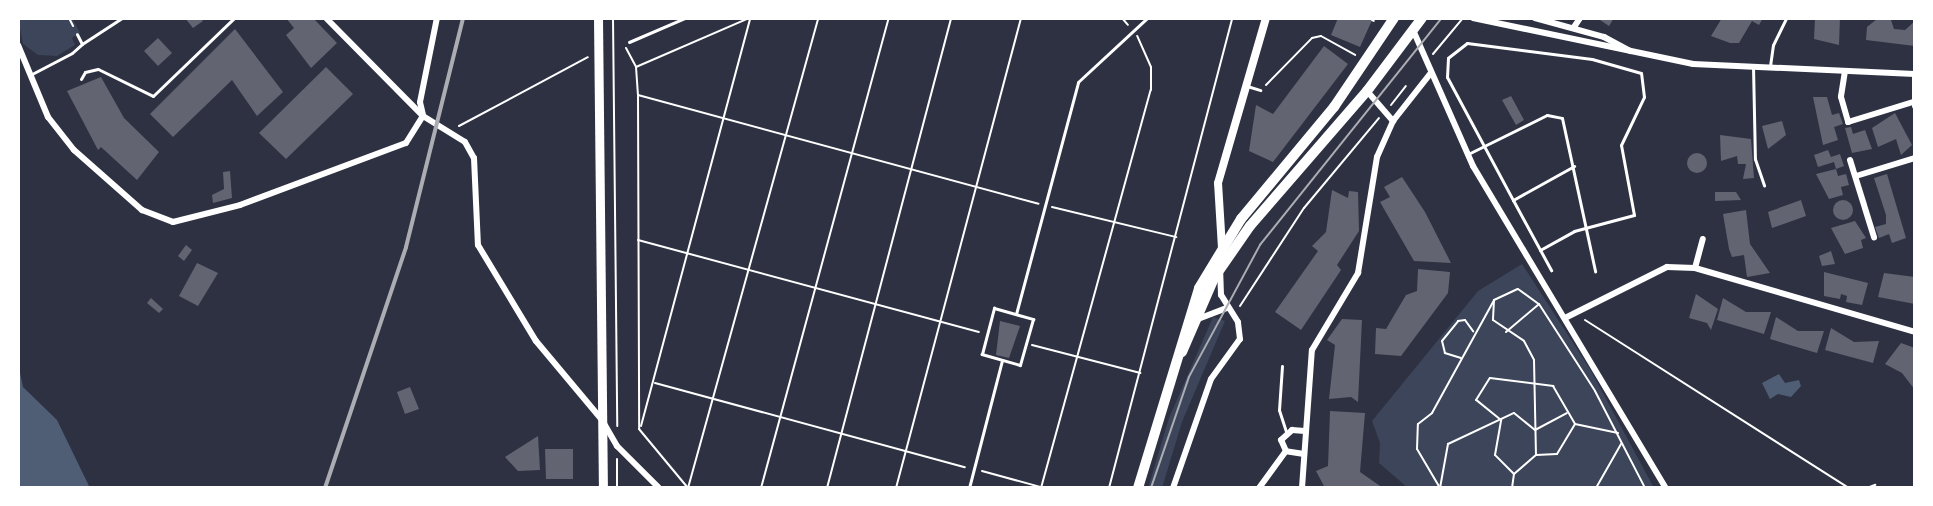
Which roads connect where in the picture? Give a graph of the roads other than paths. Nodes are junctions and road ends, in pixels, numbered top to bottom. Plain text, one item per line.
1 (122, 18) edge
2 (234, 18) edge
3 (326, 18) edge
4 (437, 18) edge
5 (598, 18) edge
6 (685, 18) edge
7 (1147, 18) edge
8 (1266, 18) edge
9 (1394, 18) edge
10 (1411, 18) edge
11 (1422, 18) edge
12 (1473, 18) edge
13 (1535, 18) edge
14 (1580, 18) edge
15 (1786, 18) edge
16 (1574, 27) junction
17 (1413, 30) junction
18 (77, 34) dead end
19 (629, 42) road end
20 (82, 44) junction
21 (18, 45) edge
22 (1630, 51) junction
23 (1753, 65) junction
24 (1770, 66) junction
25 (1845, 71) junction
26 (1430, 74) junction
27 (1915, 74) edge
28 (30, 75) junction
29 (81, 79) dead end
30 (1246, 86) junction
31 (1260, 90) road end
32 (1367, 91) junction
33 (1914, 104) edge
34 (423, 116) junction
35 (1394, 121) junction
36 (1485, 148) junction
37 (1468, 154) junction
38 (1915, 158) edge
39 (1850, 160) dead end
40 (1574, 166) junction
41 (1856, 176) junction
42 (1764, 185) dead end
43 (1513, 200) junction
44 (1586, 228) junction
45 (1874, 237) dead end
46 (1703, 239) dead end
47 (1222, 248) junction
48 (1540, 250) junction
49 (1695, 268) junction
50 (1551, 270) dead end
51 (1221, 271) junction
52 (1595, 271) dead end
53 (1227, 308) junction
54 (1016, 314) junction
55 (1565, 318) junction
56 (1196, 320) junction
57 (1915, 332) edge
58 (1179, 354) junction
59 (1002, 360) junction
60 (1282, 366) dead end
61 (602, 420) junction
62 (1305, 431) junction
63 (1286, 432) junction
64 (1286, 452) junction
65 (1304, 454) junction
66 (603, 488) edge
67 (659, 488) edge
68 (969, 488) edge
69 (1138, 488) edge
70 (1173, 488) edge
71 (1259, 488) edge
72 (1302, 488) edge
73 (1666, 488) edge

1 - 20 lane
2 - 29 lane
3 - 34 street
4 - 34 street
5 - 61 main road
6 - 19 lane
7 - 54 lane
8 - 30 street
9 - 47 main road
10 - 17 main road
11 - 17 main road
12 - 22 street
13 - 16 street
14 - 16 street
15 - 24 lane
16 - 22 street
17 - 26 street
17 - 32 main road
18 - 20 lane
20 - 28 lane
21 - 28 street
22 - 23 street
23 - 24 street
23 - 42 lane
24 - 25 street
25 - 27 street
25 - 33 street
26 - 35 street
26 - 37 street
27 - 33 street
28 - 34 street
30 - 31 lane
30 - 47 street
32 - 35 street
32 - 51 main road
34 - 61 street
35 - 62 street
36 - 37 lane
36 - 40 lane
36 - 43 lane
36 - 44 lane
37 - 55 street
38 - 41 street
39 - 41 street
40 - 43 lane
40 - 44 lane
41 - 45 street
43 - 48 lane
44 - 48 lane
44 - 52 lane
46 - 49 street
47 - 58 main road
48 - 50 lane
49 - 55 street
49 - 57 street
51 - 53 street
51 - 56 main road
53 - 56 street
53 - 70 street
54 - 59 lane
54 - 59 lane
55 - 73 street
56 - 58 main road
58 - 69 main road
59 - 68 lane
60 - 63 lane
61 - 66 main road
61 - 67 street
62 - 63 street
62 - 65 street
63 - 64 street
64 - 65 street
64 - 71 street
65 - 72 street

